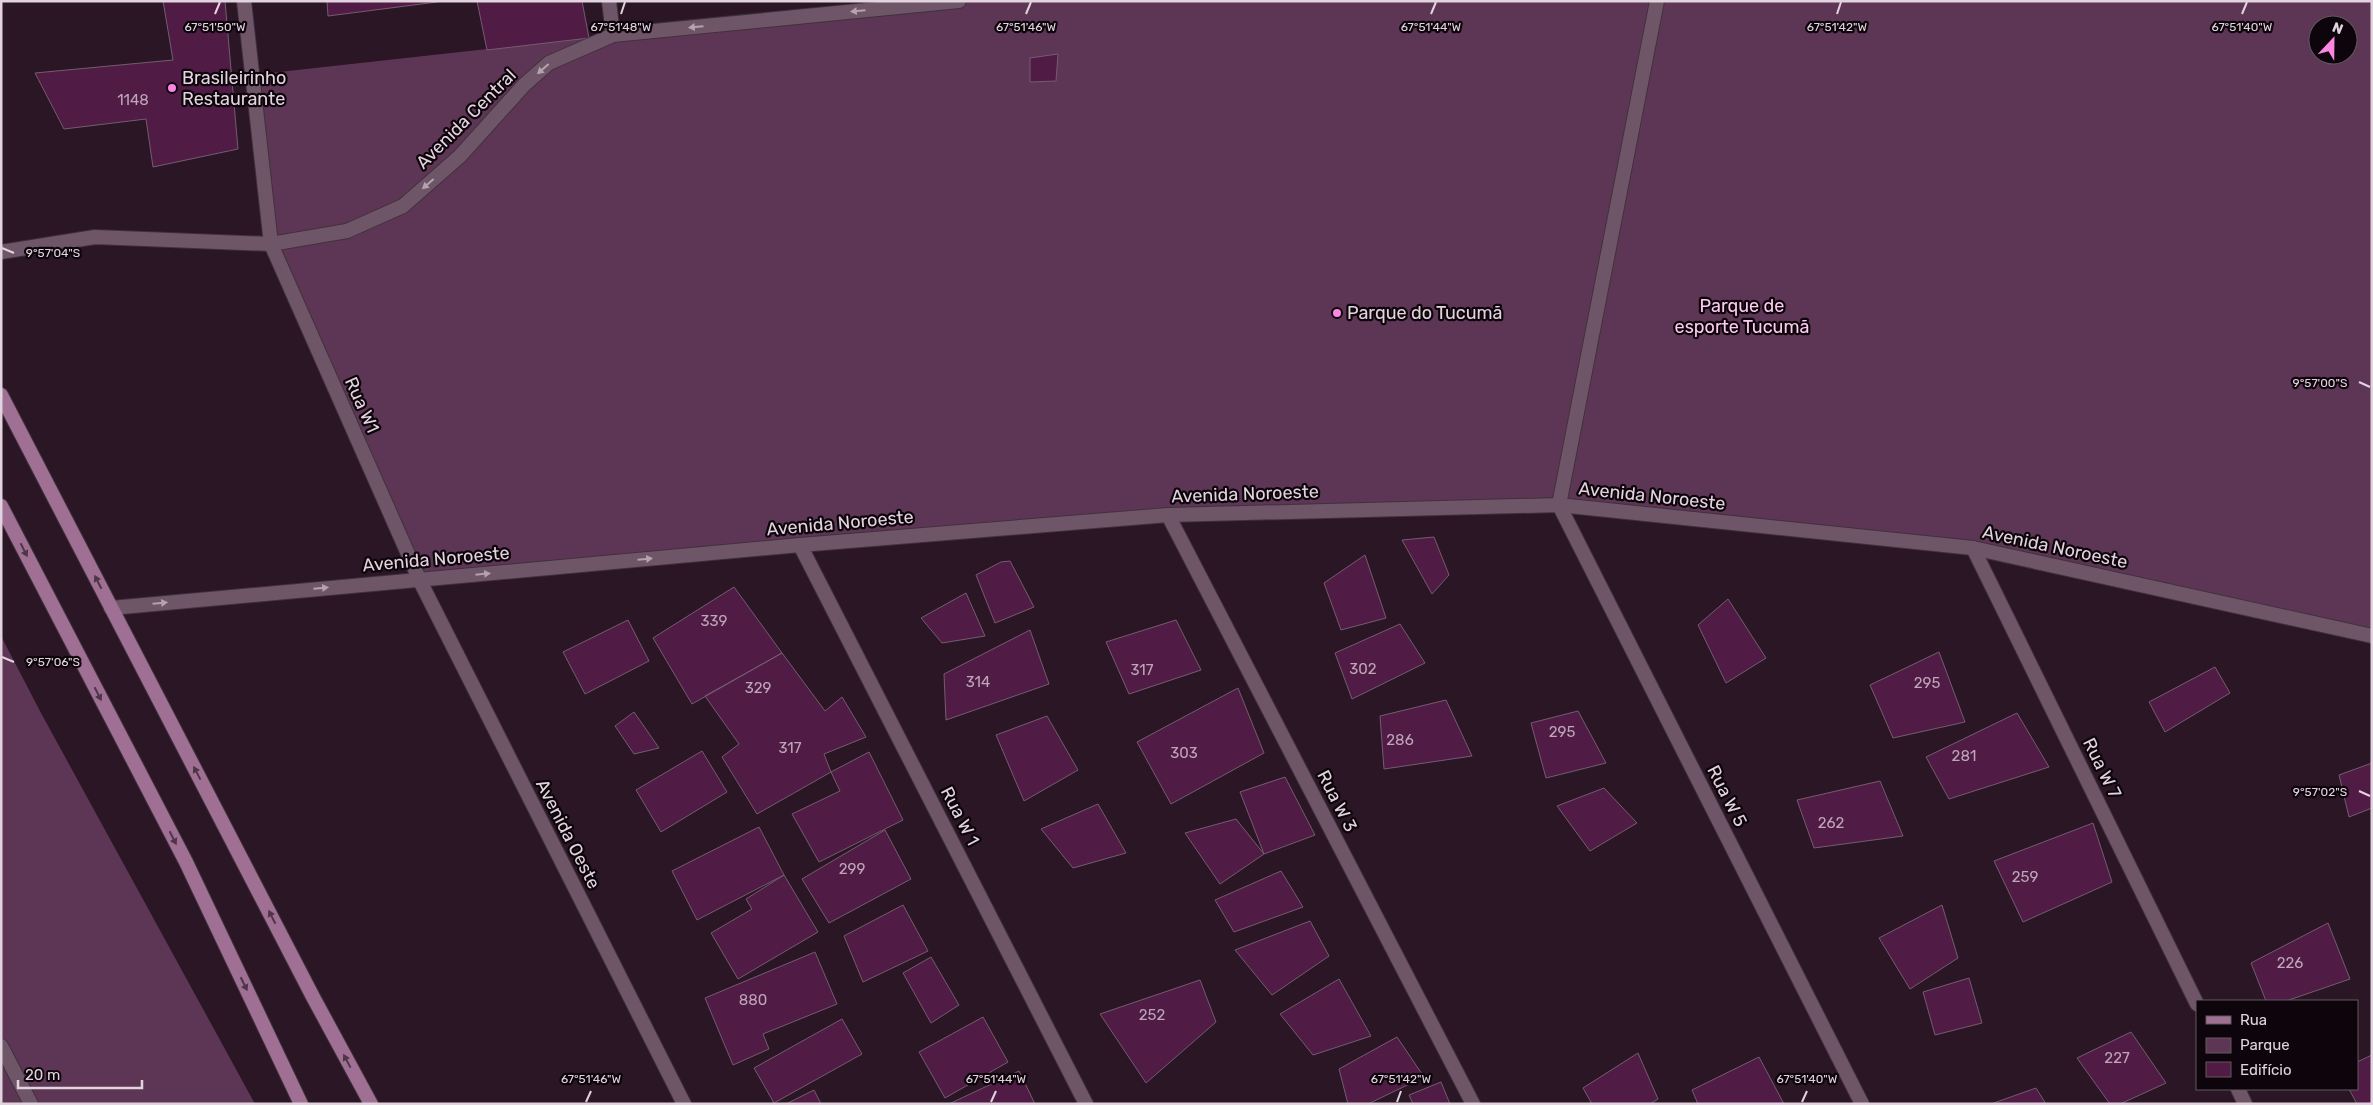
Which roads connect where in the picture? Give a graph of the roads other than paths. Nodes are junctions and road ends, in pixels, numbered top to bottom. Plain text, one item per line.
1 (244, 1) edge
2 (609, 1) edge
3 (1657, 1) edge
4 (954, 2) edge
5 (613, 34) junction
6 (271, 244) junction
7 (1, 252) edge
8 (1, 395) edge
9 (1559, 505) junction
10 (1, 506) edge
11 (1168, 515) junction
12 (800, 545) junction
13 (1973, 548) junction
14 (420, 581) junction
15 (111, 608) junction
16 (2372, 636) edge
17 (2196, 1002) edge
18 (1, 1046) edge
19 (2239, 1090) edge
20 (31, 1104) edge
21 (301, 1104) edge
22 (371, 1104) edge
23 (684, 1104) edge
24 (1086, 1104) edge
25 (1473, 1104) edge
26 (1862, 1104) edge
27 (2246, 1104) edge

1 - 6 street, Rua W1
2 - 5 street
3 - 9 street
4 -> 5 street, Avenida Central
5 -> 6 street, Avenida Central
6 - 7 street, Avenida Central
6 - 14 street, Rua W1
15 -> 8 main road
9 - 11 street, Avenida Noroeste
9 - 13 street, Avenida Noroeste
9 - 26 street, Rua W 5
10 -> 21 main road
11 - 12 street, Avenida Noroeste
11 - 25 street, Rua W 3
14 -> 12 street, Avenida Noroeste
12 - 24 street, Rua W 1
13 - 16 street, Avenida Noroeste
13 - 17 street, Rua W 7
15 -> 14 street, Avenida Noroeste
14 - 23 street, Avenida Oeste
22 -> 15 main road
18 - 20 street
19 - 27 street

